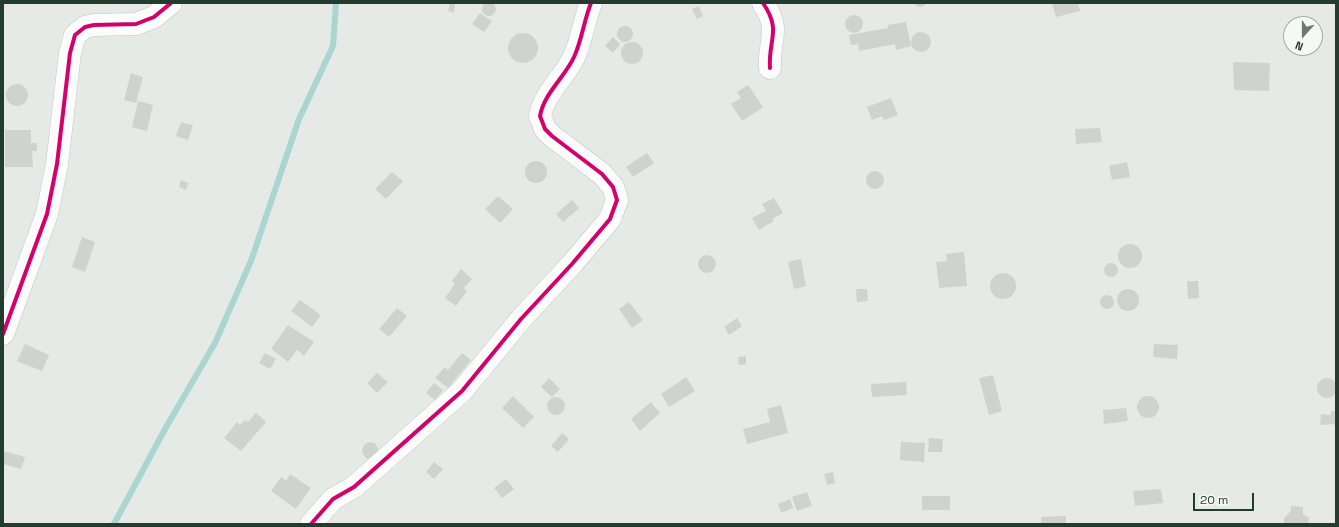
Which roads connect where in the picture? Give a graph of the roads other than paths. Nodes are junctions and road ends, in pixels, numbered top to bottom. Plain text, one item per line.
1 (171, 3) edge
2 (591, 3) edge
3 (763, 3) edge
4 (770, 68) dead end
5 (3, 334) edge
6 (311, 524) edge

1 - 5 street
2 - 6 street
3 - 4 street

